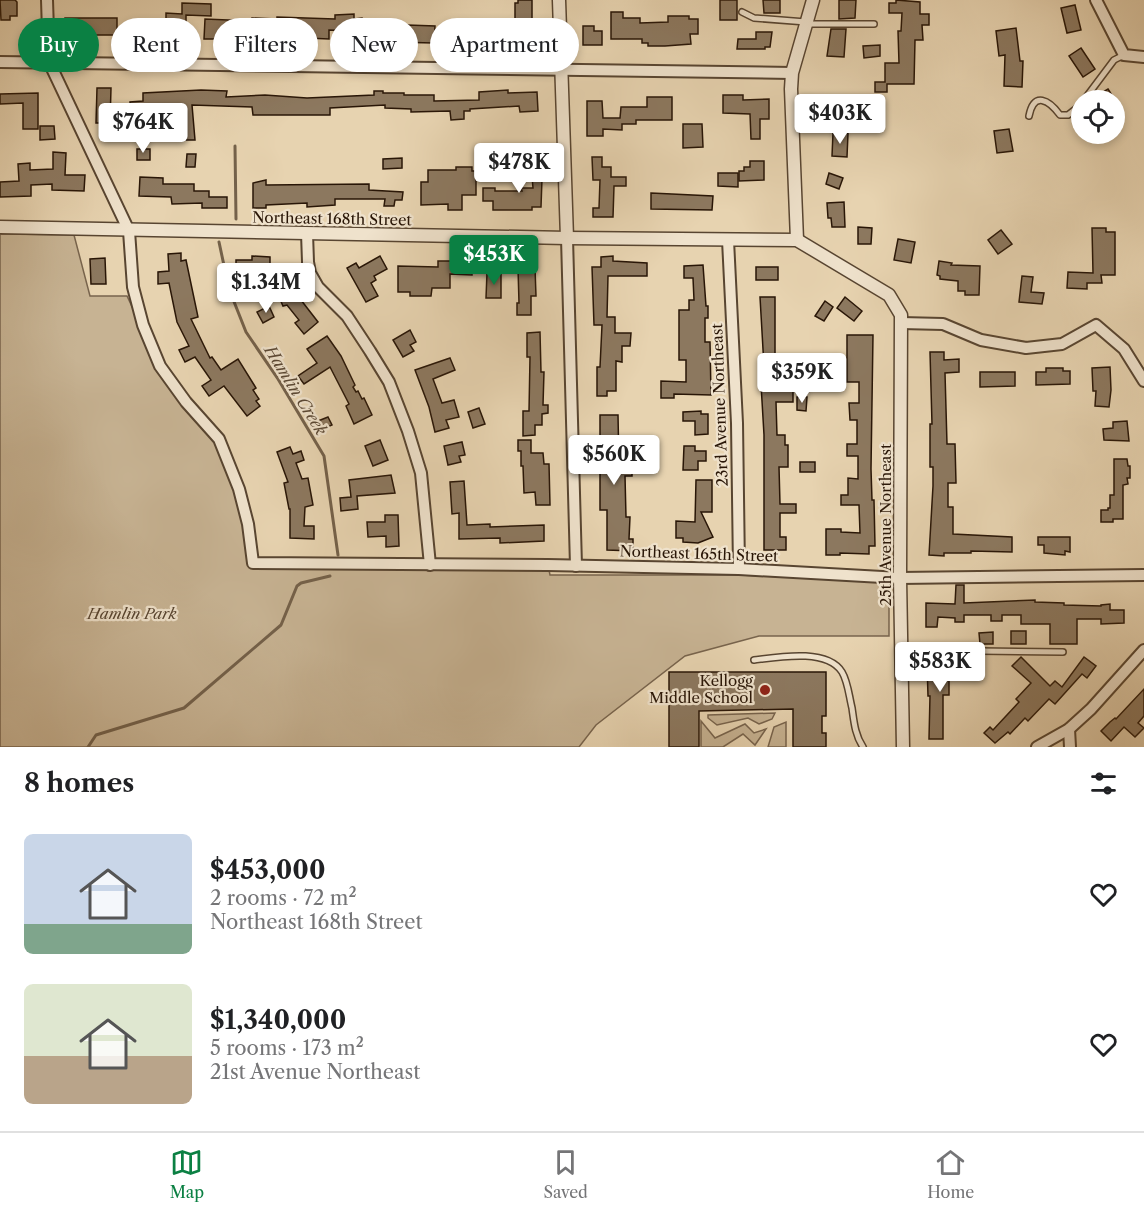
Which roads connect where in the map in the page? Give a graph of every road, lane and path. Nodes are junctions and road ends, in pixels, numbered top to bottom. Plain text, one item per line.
1 (47, 0) edge
2 (559, 0) edge
3 (813, 0) edge
4 (1096, 0) edge
5 (742, 12) dead end
6 (48, 18) edge
7 (560, 18) edge
8 (806, 23) junction
9 (874, 24) dead end
10 (1124, 55) junction
11 (1144, 57) edge
12 (0, 62) edge
13 (18, 62) edge
14 (99, 64) edge
15 (430, 67) edge
16 (579, 69) edge
17 (53, 72) edge
18 (561, 72) edge
19 (792, 73) junction
20 (1092, 90) edge
21 (1071, 113) edge
22 (1029, 116) dead end
23 (0, 227) edge
24 (129, 231) junction
25 (307, 233) junction
26 (567, 238) junction
27 (728, 240) junction
28 (796, 240) junction
29 (901, 323) junction
30 (1144, 381) edge
31 (430, 565) junction
32 (576, 566) junction
33 (739, 569) junction
34 (1144, 575) edge
35 (900, 578) junction
36 (902, 650) junction
37 (1144, 650) edge
38 (1063, 652) dead end
39 (754, 660) dead end
40 (1069, 729) junction
41 (863, 747) edge
42 (903, 747) edge
43 (1037, 747) edge
44 (1070, 747) edge

1 - 6 street
2 - 7 street
3 - 8 street
4 - 10 street
5 - 8 lane
8 - 9 lane
8 - 19 street
10 - 11 street
10 - 20 lane
12 - 13 street
14 - 15 street
16 - 19 street
17 - 24 street
18 - 26 street
19 - 28 street
21 - 22 lane
23 - 24 street, Northeast 168th Street
24 - 25 street, Northeast 168th Street
24 - 31 street, Northeast 165th Street
25 - 26 street, Northeast 168th Street
25 - 31 street
26 - 27 street, Northeast 168th Street
26 - 32 street
27 - 28 street, Northeast 168th Street
27 - 33 street, 23rd Avenue Northeast
28 - 29 street, 25th Avenue Northeast
29 - 30 street
29 - 35 street, 25th Avenue Northeast
31 - 32 street, Northeast 165th Street
32 - 33 street, Northeast 165th Street
33 - 35 street, Northeast 165th Street
34 - 35 street, Northeast 165th Street
35 - 36 street, 25th Avenue Northeast
36 - 38 lane
36 - 42 street, 25th Avenue Northeast
37 - 40 street
39 - 41 lane
40 - 43 street
40 - 44 street

